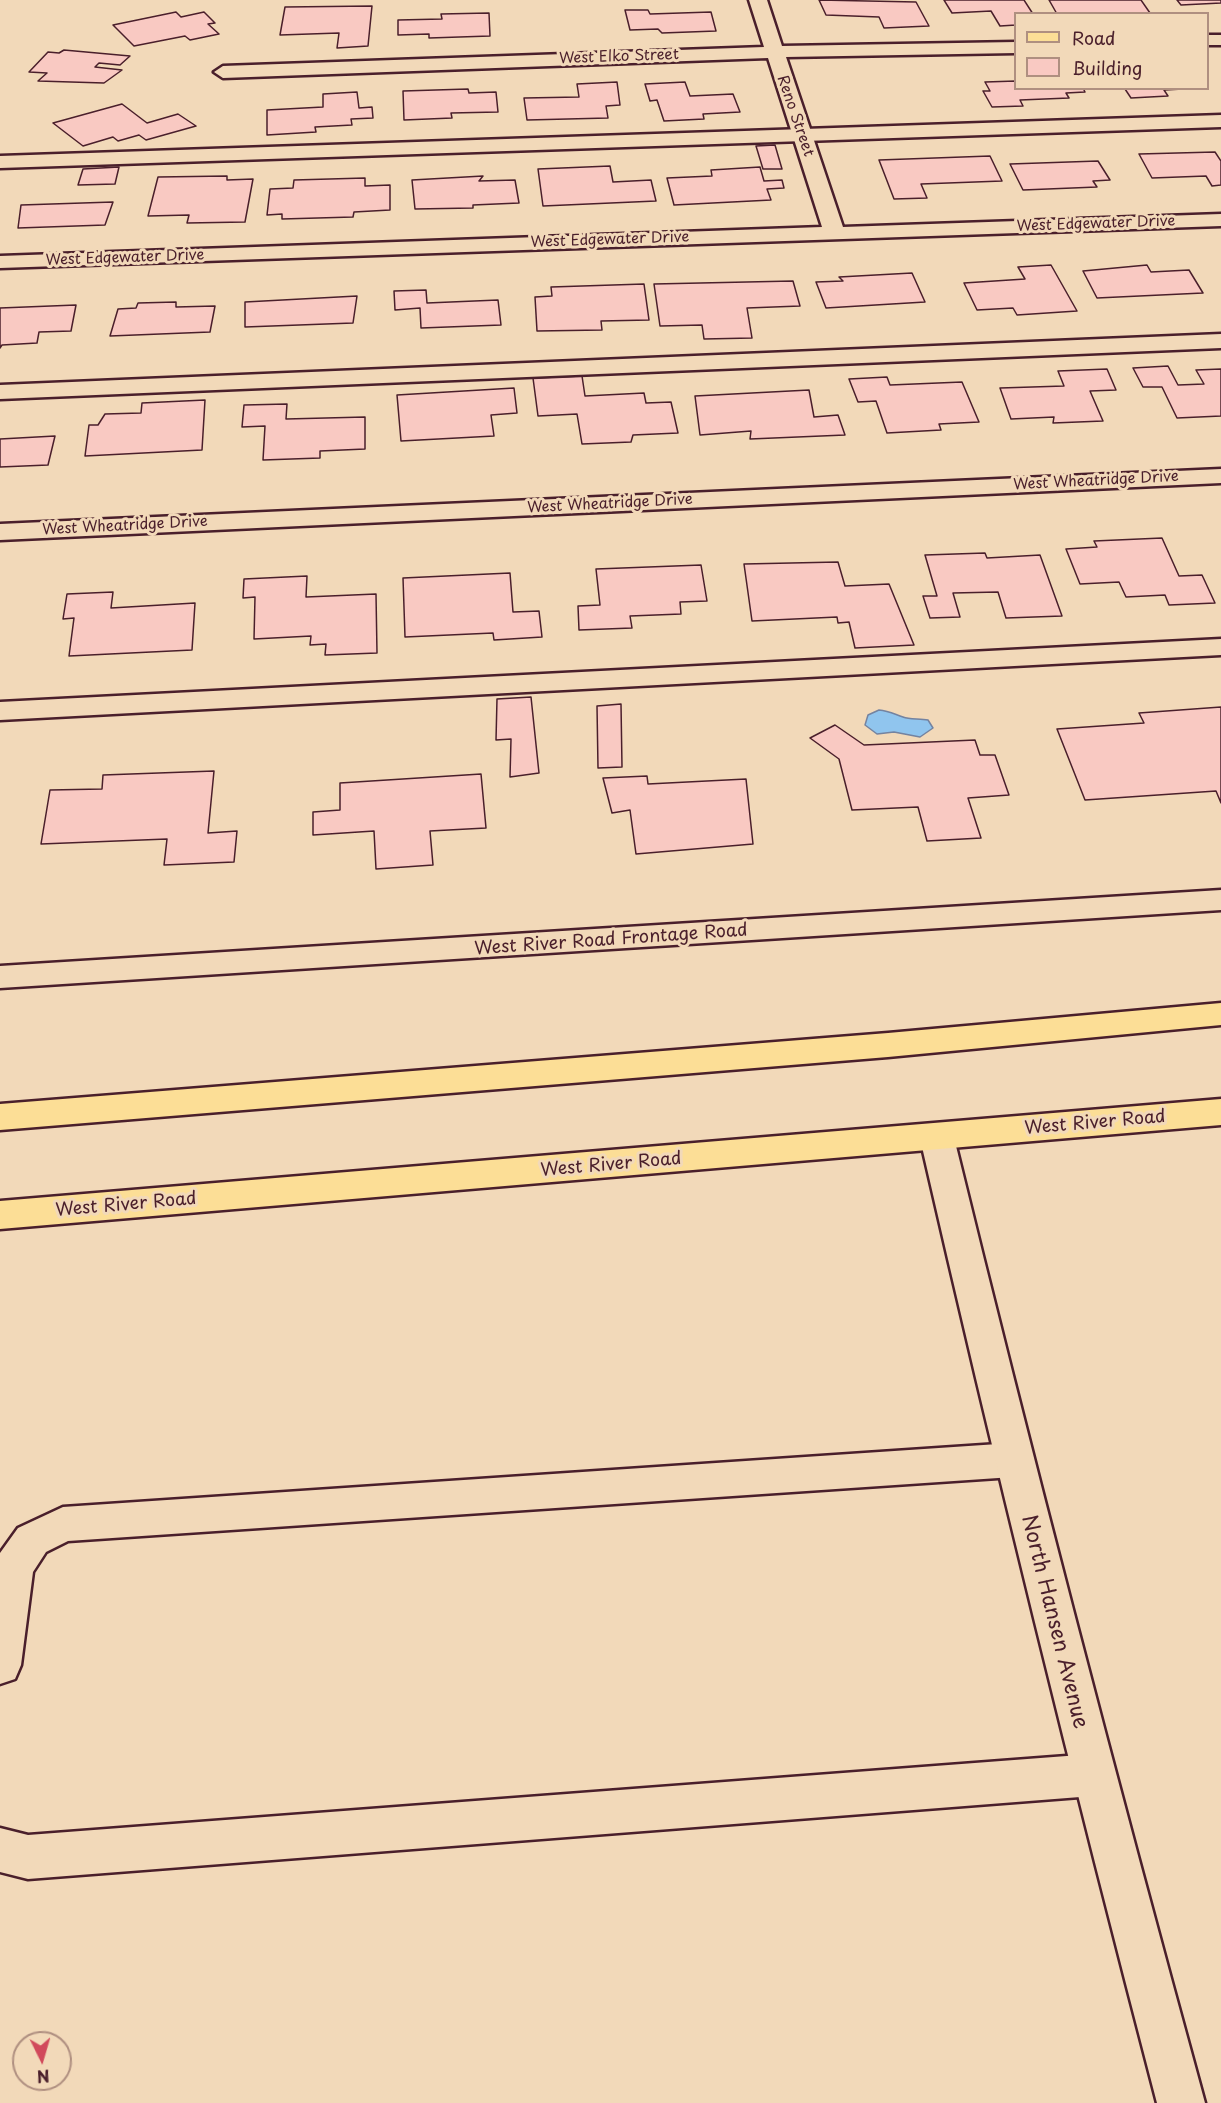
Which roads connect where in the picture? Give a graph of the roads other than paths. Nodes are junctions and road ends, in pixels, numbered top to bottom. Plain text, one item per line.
1 (758, 0) edge
2 (1014, 47) edge
3 (773, 52) junction
4 (223, 72) dead end
5 (1221, 121) edge
6 (801, 134) junction
7 (0, 162) edge
8 (1221, 220) edge
9 (834, 232) junction
10 (0, 262) edge
11 (1221, 341) edge
12 (0, 392) edge
13 (1221, 476) edge
14 (0, 532) edge
15 (1221, 647) edge
16 (0, 711) edge
17 (1221, 900) edge
18 (0, 977) edge
19 (1221, 1014) edge
20 (1221, 1112) edge
21 (0, 1117) edge
22 (937, 1138) junction
23 (0, 1215) edge
24 (1013, 1460) junction
25 (0, 1665) edge
26 (1093, 1775) junction
27 (0, 1850) edge
28 (1181, 2103) edge

1 - 3 street, Reno Street
2 - 3 street, West Elko Street
3 - 4 street, West Elko Street
3 - 6 street, Reno Street
5 - 6 street
6 - 7 street
6 - 9 street, Reno Street
8 - 9 street, West Edgewater Drive
9 - 10 street, West Edgewater Drive
11 - 12 street
13 - 14 street, West Wheatridge Drive
15 - 16 street
17 - 18 street, West River Road Frontage Road
19 - 21 main road
20 - 22 main road, West River Road
22 - 23 main road, West River Road
22 - 24 street, North Hansen Avenue
24 - 25 street
24 - 26 street, North Hansen Avenue
26 - 27 street
26 - 28 street, North Hansen Avenue

